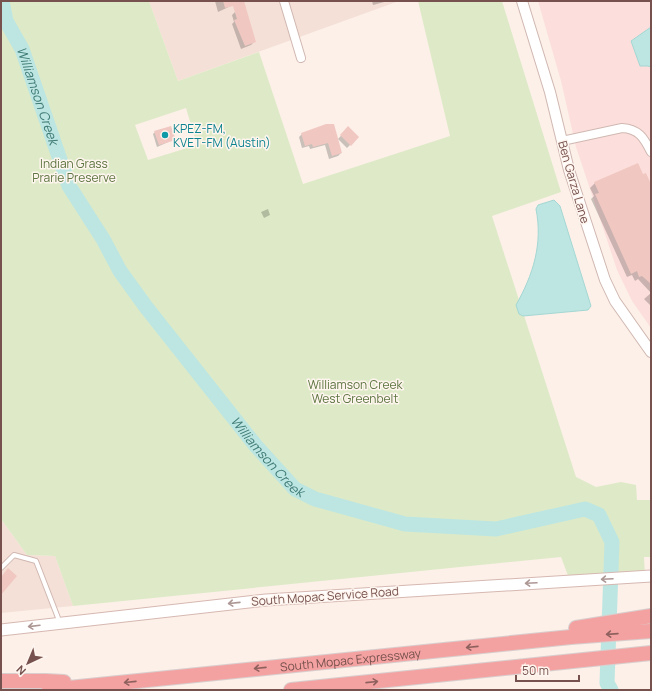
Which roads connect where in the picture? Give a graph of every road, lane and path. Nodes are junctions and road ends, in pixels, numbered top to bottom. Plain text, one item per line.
1 (284, 1) edge
2 (522, 1) edge
3 (301, 58) dead end
4 (562, 141) junction
5 (651, 152) edge
6 (651, 352) edge
7 (1, 568) edge
8 (648, 577) edge
9 (651, 616) edge
10 (60, 623) junction
11 (1, 630) edge
12 (651, 631) edge
13 (572, 632) junction
14 (651, 653) edge
15 (1, 681) edge
16 (93, 685) junction
17 (49, 690) edge
18 (291, 690) edge

1 - 3 street
2 - 4 street, Ben Garza Lane
4 - 5 street
4 - 6 street, Ben Garza Lane
7 - 10 lane
8 -> 10 main road, South Mopac Service Road
9 - 13 highway
10 -> 11 main road, South Mopac Service Road
12 -> 13 highway, South Mopac Expressway
13 -> 16 highway, South Mopac Expressway
18 -> 14 highway, South Mopac Expressway
15 - 16 highway
16 - 17 highway, South Mopac Expressway

